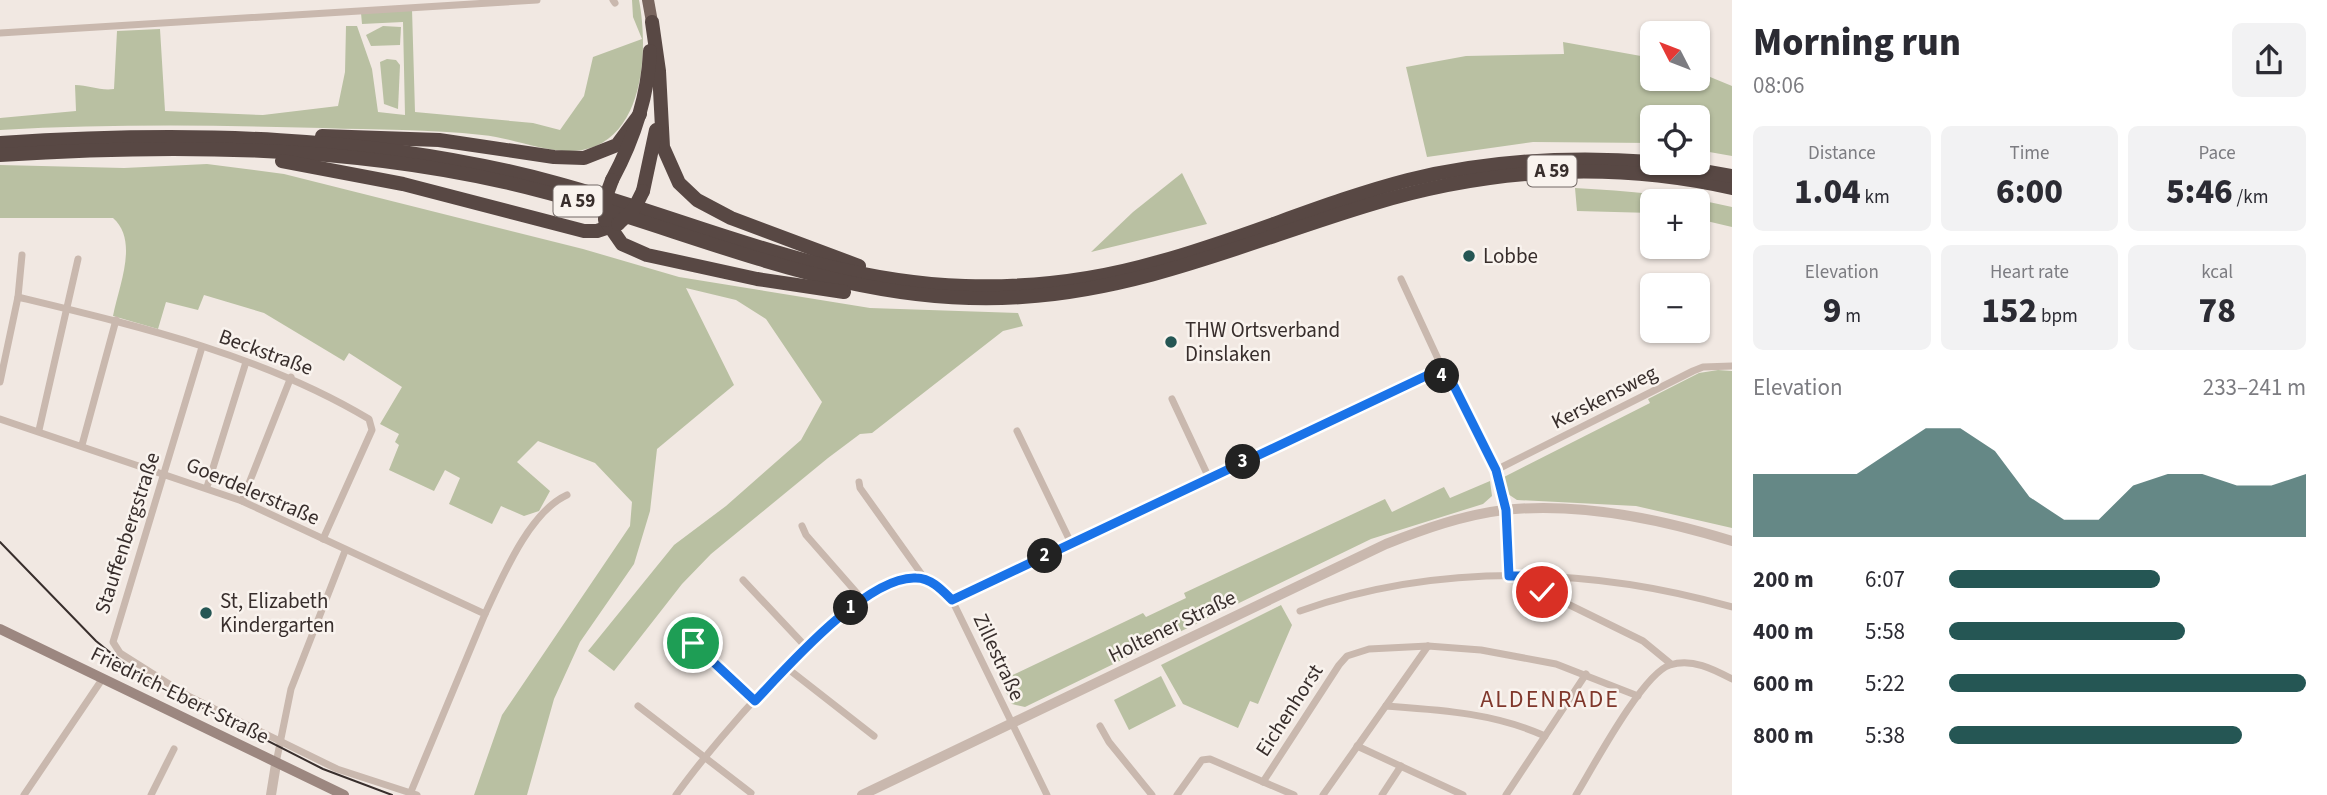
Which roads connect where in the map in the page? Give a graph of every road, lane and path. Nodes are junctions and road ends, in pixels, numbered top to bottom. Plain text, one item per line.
1 (366, 0) edge
2 (537, 0) edge
3 (648, 0) edge
4 (367, 9) junction
5 (652, 22) junction
6 (0, 33) edge
7 (659, 108) junction
8 (640, 114) junction
9 (257, 140) junction
10 (0, 143) edge
11 (243, 152) junction
12 (0, 155) edge
13 (1640, 161) edge
14 (1710, 172) edge
15 (1732, 176) edge
16 (1732, 188) edge
17 (1372, 197) junction
18 (1344, 206) junction
19 (611, 224) junction
20 (22, 255) dead end
21 (78, 258) dead end
22 (1401, 279) dead end
23 (942, 285) junction
24 (904, 294) junction
25 (18, 297) junction
26 (66, 309) junction
27 (116, 320) junction
28 (202, 347) junction
29 (247, 362) junction
30 (1732, 366) edge
31 (1440, 375) junction
32 (291, 377) junction
33 (0, 382) edge
34 (1172, 399) dead end
35 (0, 419) edge
36 (39, 430) junction
37 (1017, 431) dead end
38 (82, 445) junction
39 (1496, 470) junction
40 (165, 474) junction
41 (1209, 478) junction
42 (859, 482) dead end
43 (207, 487) junction
44 (567, 495) dead end
45 (242, 501) junction
46 (1506, 510) junction
47 (802, 526) dead end
48 (323, 539) junction
49 (1732, 541) edge
50 (1071, 544) junction
51 (345, 551) junction
52 (1509, 576) junction
53 (1530, 576) junction
54 (925, 579) junction
55 (743, 580) dead end
56 (863, 600) junction
57 (952, 600) junction
58 (1732, 607) edge
59 (1300, 611) dead end
60 (485, 614) junction
61 (0, 628) edge
62 (688, 635) dead end
63 (1428, 646) junction
64 (807, 648) junction
65 (1671, 664) junction
66 (787, 667) junction
67 (1586, 674) junction
68 (103, 678) junction
69 (1732, 679) edge
70 (1637, 696) junction
71 (755, 701) junction
72 (638, 706) dead end
73 (1386, 706) junction
74 (1012, 725) junction
75 (1100, 726) dead end
76 (874, 736) dead end
77 (1545, 736) junction
78 (280, 740) junction
79 (1357, 746) junction
80 (174, 749) dead end
81 (706, 757) junction
82 (276, 764) junction
83 (1401, 766) junction
84 (1263, 782) junction
85 (1447, 788) junction
86 (751, 793) dead end
87 (414, 794) edge
88 (24, 795) edge
89 (151, 795) edge
90 (271, 795) edge
91 (344, 795) edge
92 (676, 795) edge
93 (862, 795) edge
94 (1047, 795) edge
95 (1152, 795) edge
96 (1177, 795) edge
97 (1294, 795) edge
98 (1324, 795) edge
99 (1382, 795) edge
100 (1442, 795) edge
101 (1464, 795) edge
102 (1506, 795) edge
103 (1576, 795) edge

1 - 4 street
2 - 4 street
3 - 5 main road
4 - 6 street
5 - 7 highway
5 - 8 highway
7 - 19 highway, bridge
7 - 23 highway
8 - 9 highway
8 - 19 highway, bridge
9 - 10 highway, A 59
9 - 23 highway, A 59
11 - 12 highway, A 59
11 - 19 highway
11 - 24 highway, A 59
13 - 17 highway, A 59
14 - 15 highway
16 - 17 highway, A 59
17 - 18 highway, A 59
18 - 23 highway, A 59
18 - 24 highway, A 59
19 - 24 highway
20 - 25 street
21 - 26 street
22 - 31 street
25 - 26 street, Beckstraße
25 - 33 street
26 - 27 street, Beckstraße
26 - 36 street
27 - 28 street, Beckstraße
27 - 38 street
28 - 29 street, Beckstraße
28 - 40 street, Stauffenbergstraße
29 - 32 street, Beckstraße
29 - 43 street
30 - 39 street, Kerskensweg
31 - 39 street
31 - 41 street
32 - 45 street
32 - 48 street, Beckstraße
34 - 41 street
35 - 36 street, Goerdelerstraße
36 - 38 street, Goerdelerstraße
37 - 50 street
38 - 40 street, Goerdelerstraße
39 - 46 street
40 - 43 street, Goerdelerstraße
40 - 78 street, Stauffenbergstraße
41 - 50 street
42 - 54 street, Zillestraße
43 - 45 street, Goerdelerstraße
44 - 60 street
45 - 48 street, Goerdelerstraße
46 - 49 street, Holtener Straße
46 - 52 street
46 - 74 street, Holtener Straße
47 - 56 street
48 - 51 street, Goerdelerstraße
50 - 57 street
51 - 60 street, Goerdelerstraße
51 - 78 street
52 - 53 street
52 - 59 street
53 - 58 street
53 - 65 street
54 - 56 street
54 - 57 street, Zillestraße
55 - 64 street
56 - 64 street
57 - 74 street, Zillestraße
60 - 87 street
61 - 68 main road, Friedrich-Ebert-Straße
62 - 71 street
63 - 67 street, Eichenhorst
63 - 73 street
63 - 84 street, Eichenhorst
64 - 66 street
65 - 69 street
65 - 70 street
66 - 71 street
66 - 76 street
67 - 70 street, Eichenhorst
67 - 77 street
68 - 82 main road, Friedrich-Ebert-Straße
68 - 88 street
70 - 103 street
71 - 81 street
72 - 81 street
73 - 77 street
73 - 79 street
74 - 93 street, Holtener Straße
74 - 94 street, Zillestraße
75 - 95 street
77 - 102 street
78 - 82 street
78 - 87 street, Stauffenbergstraße
79 - 83 street
79 - 98 street
80 - 89 street
81 - 86 street
81 - 92 street
82 - 90 street
82 - 91 main road, Friedrich-Ebert-Straße
83 - 85 street
83 - 99 street
84 - 96 street
84 - 97 street
85 - 100 street
85 - 101 street

